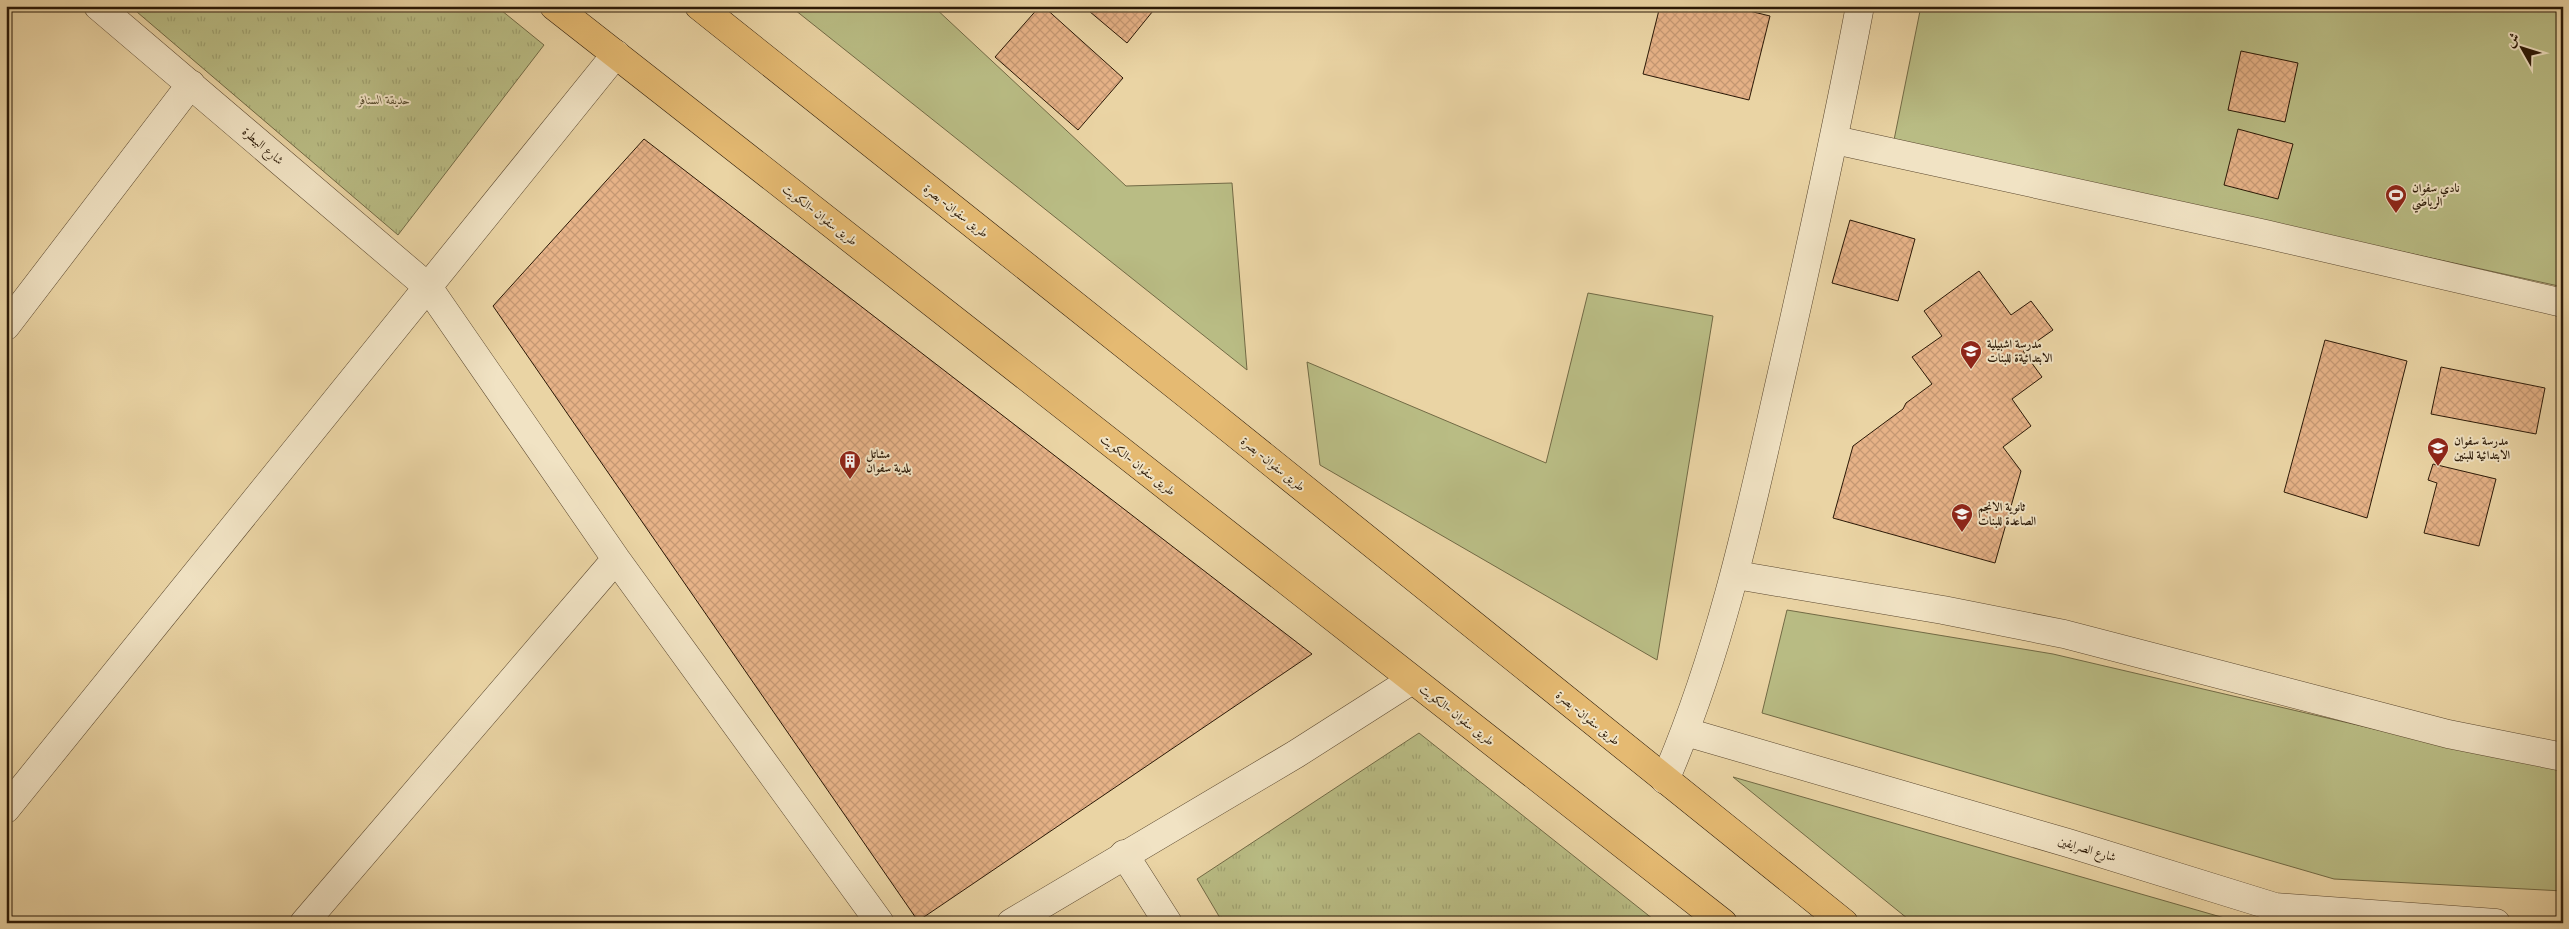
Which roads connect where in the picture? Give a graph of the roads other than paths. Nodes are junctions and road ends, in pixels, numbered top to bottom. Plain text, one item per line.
1 (98, 6) edge
2 (554, 6) edge
3 (699, 6) edge
4 (1860, 6) edge
5 (616, 54) junction
6 (191, 84) junction
7 (1835, 140) junction
8 (428, 287) junction
9 (2563, 303) edge
10 (6, 326) edge
11 (616, 559) junction
12 (1736, 575) junction
13 (1412, 680) junction
14 (1686, 732) junction
15 (2563, 757) edge
16 (1664, 780) junction
17 (6, 809) edge
18 (1124, 854) junction
19 (2332, 917) edge
20 (304, 923) edge
21 (880, 923) edge
22 (1011, 923) edge
23 (1168, 923) edge
24 (1723, 923) edge
25 (1844, 923) edge
26 (2496, 923) edge

1 - 6 street, شارع البيطرة
2 - 5 highway, طريق سفوان -الكويت
3 - 16 highway, طريق سفوان- بصرة
4 - 7 street
5 - 8 street
5 - 13 highway, طريق سفوان -الكويت
6 - 8 street, شارع البيطرة
6 - 10 street
7 - 9 street
7 - 12 street
8 - 11 street, شارع البيطرة
8 - 17 street
11 - 20 street
11 - 21 street, شارع البيطرة
12 - 14 street
12 - 15 street
13 - 18 street
13 - 24 highway, طريق سفوان -الكويت
14 - 16 street
14 - 19 street, شارع الصرايفين
16 - 25 highway, طريق سفوان- بصرة
18 - 22 street
18 - 23 street
19 - 26 street, شارع الصرايفين

